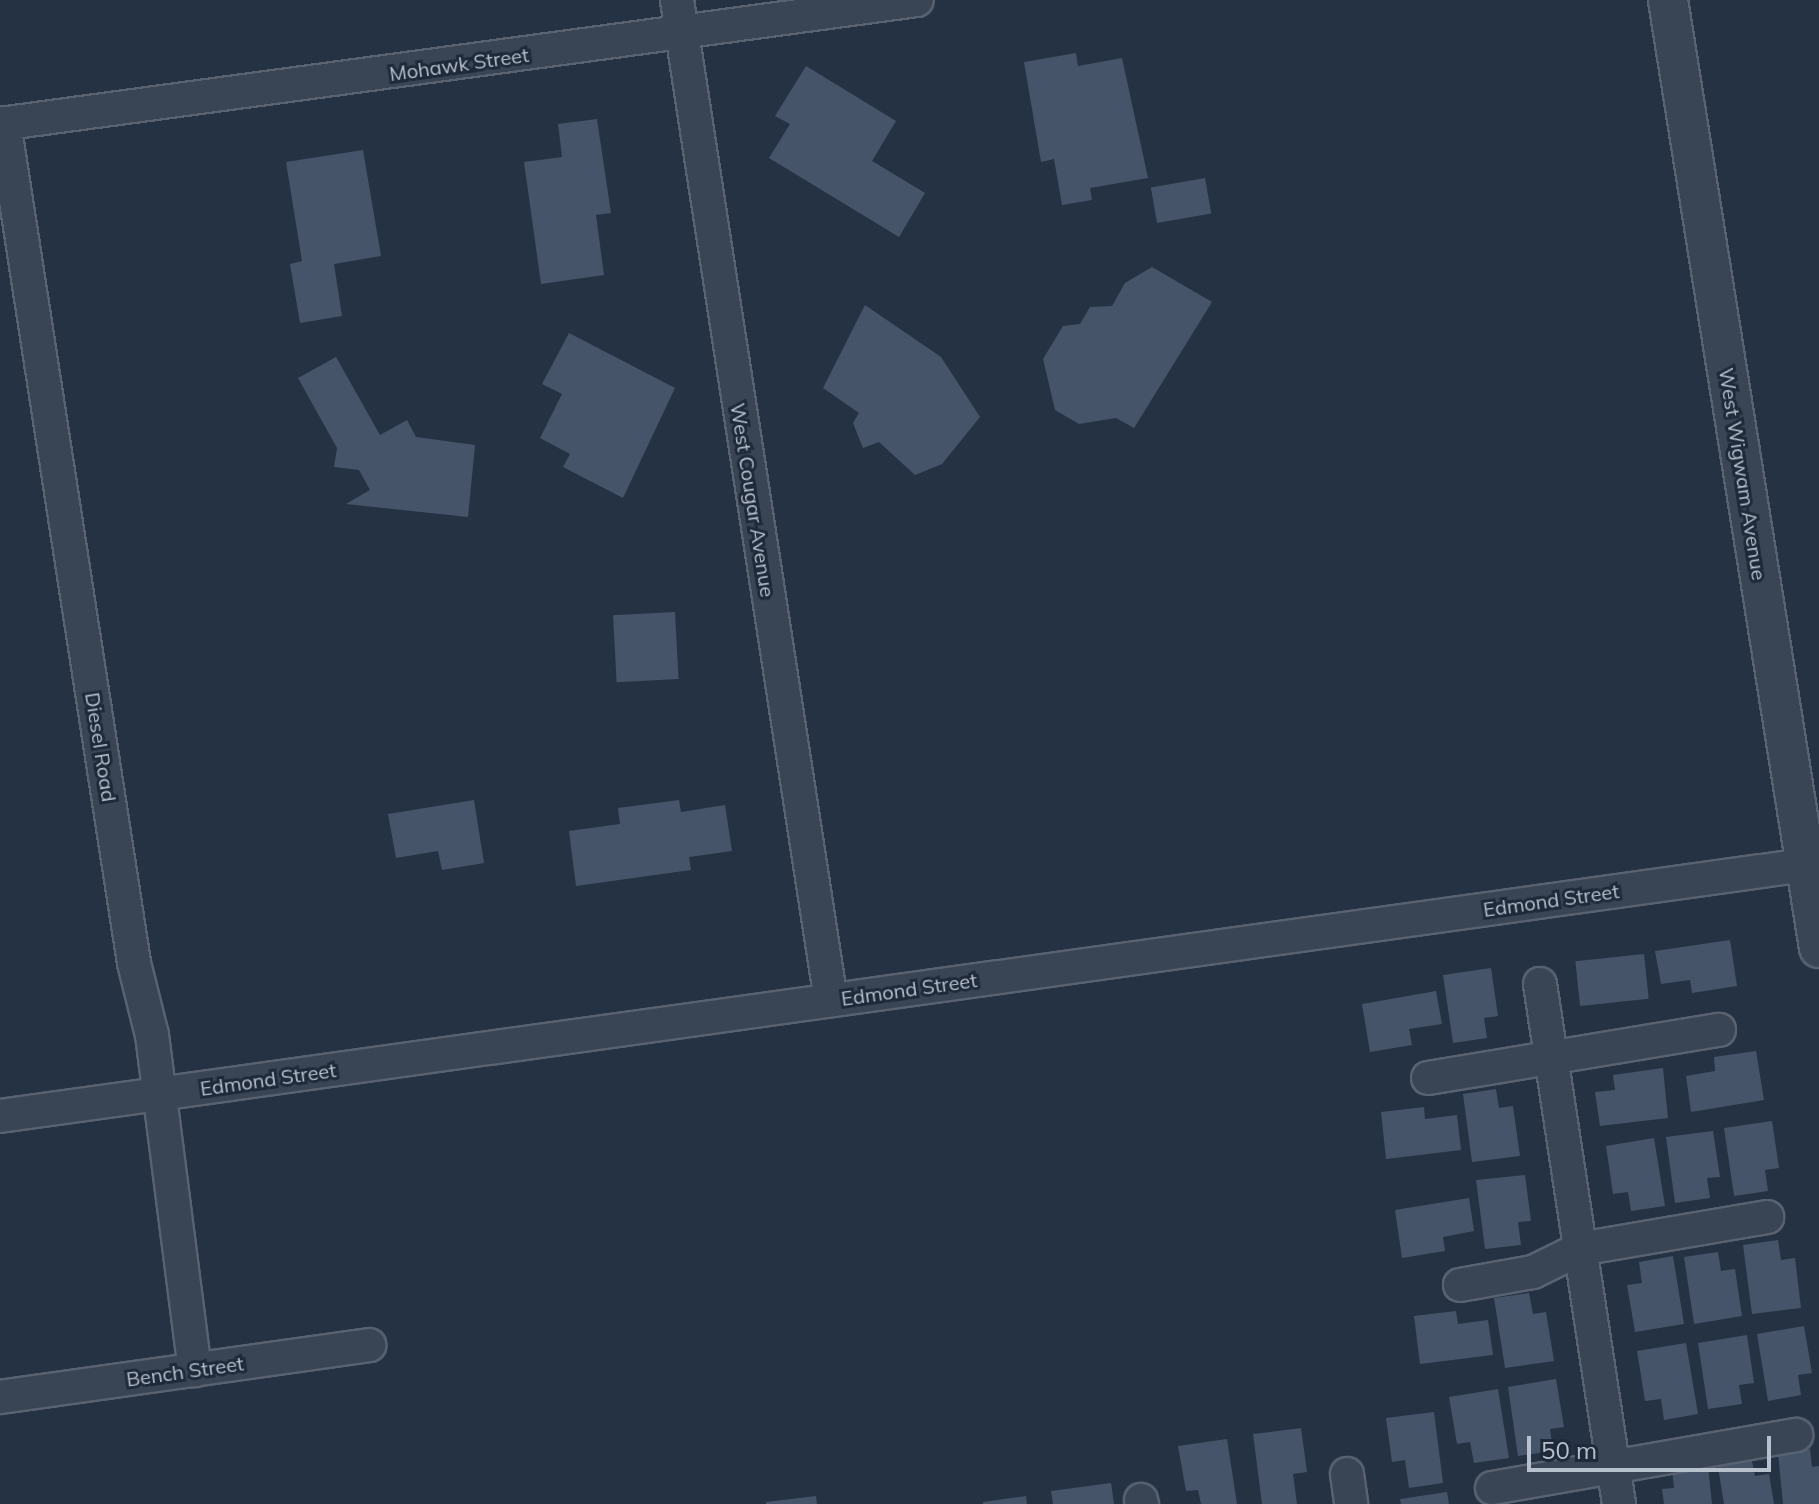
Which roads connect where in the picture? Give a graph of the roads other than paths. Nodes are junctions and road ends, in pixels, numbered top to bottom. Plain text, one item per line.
1 (677, 0) edge
2 (917, 0) edge
3 (1668, 0) edge
4 (681, 34) junction
5 (2, 123) edge
6 (1812, 864) edge
7 (1819, 948) edge
8 (1540, 984) dead end
9 (831, 1000) junction
10 (1719, 1030) dead end
11 (1551, 1059) junction
12 (1428, 1078) dead end
13 (156, 1095) junction
14 (0, 1116) edge
15 (1767, 1217) dead end
16 (1580, 1249) junction
17 (1460, 1285) dead end
18 (369, 1345) dead end
19 (195, 1370) junction
20 (0, 1397) edge
21 (1796, 1435) dead end
22 (1613, 1463) junction
23 (1492, 1488) dead end
24 (1619, 1504) edge

1 - 4 street, West Cougar Avenue
2 - 4 street, Mohawk Street
3 - 6 street, West Wigwam Avenue
4 - 5 street, Mohawk Street
4 - 9 street, West Cougar Avenue
5 - 13 street, Diesel Road
6 - 7 street, West Wigwam Avenue
6 - 9 street, Edmond Street
8 - 11 street
9 - 13 street, Edmond Street
10 - 11 street
11 - 12 street
11 - 16 street
13 - 14 street, Edmond Street
13 - 19 street, Diesel Road
15 - 16 street
16 - 17 street
16 - 22 street
18 - 19 street, Bench Street
19 - 20 street, Bench Street
21 - 22 street
22 - 23 street
22 - 24 street

